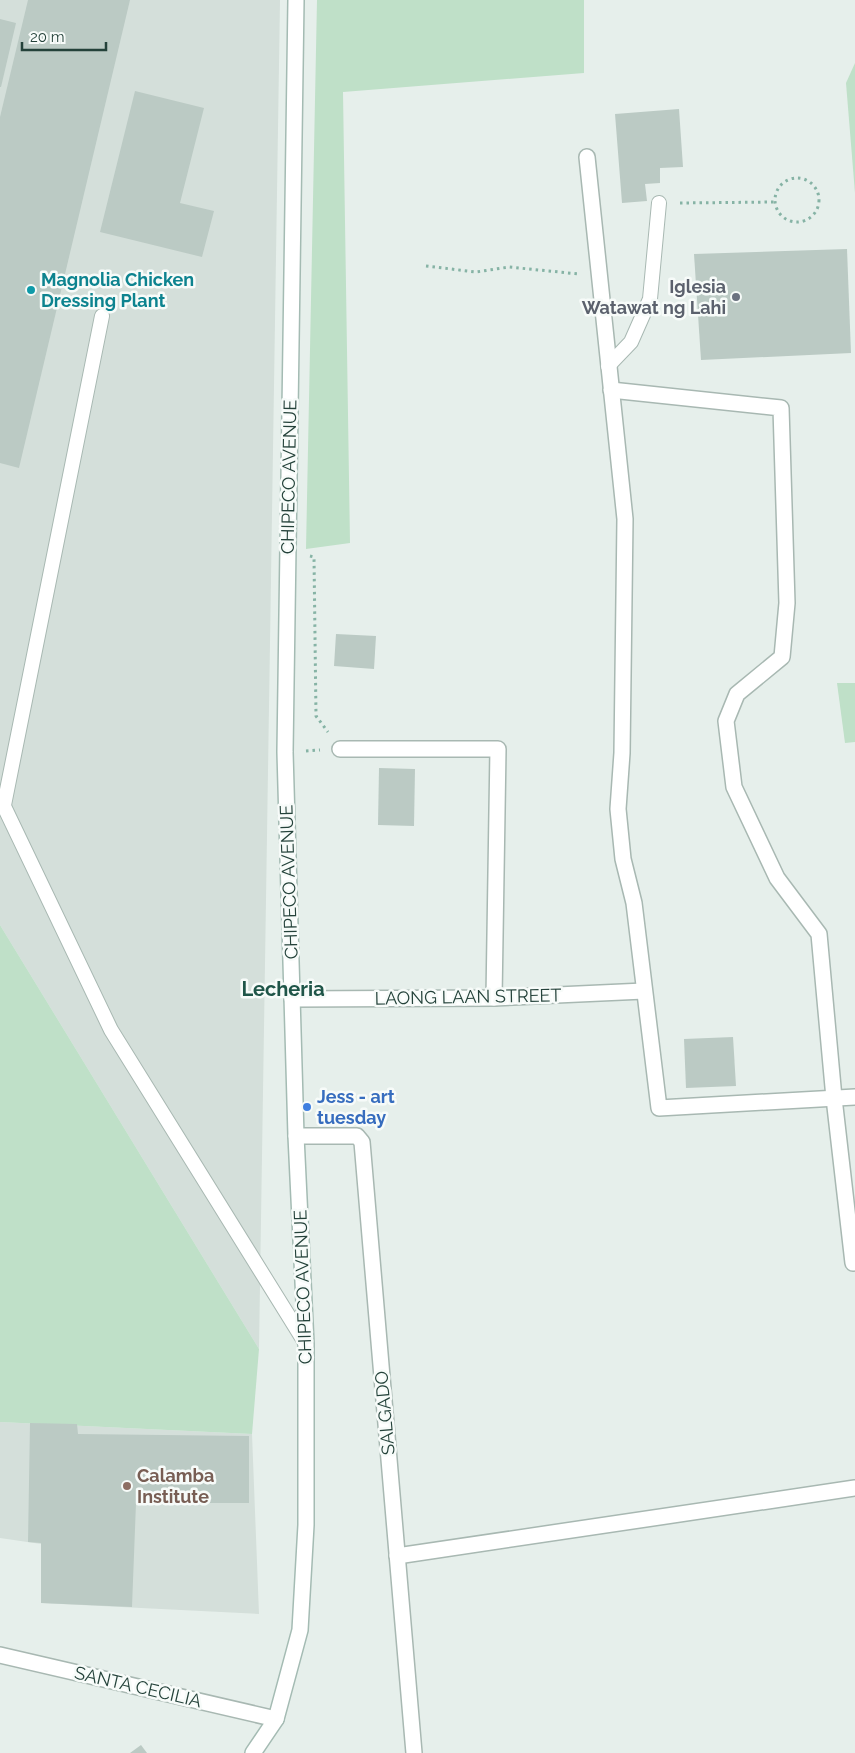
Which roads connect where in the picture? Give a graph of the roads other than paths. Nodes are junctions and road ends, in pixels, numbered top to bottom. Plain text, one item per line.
1 (296, 0) edge
2 (587, 157) dead end
3 (659, 203) road end
4 (102, 316) dead end
5 (608, 366) junction
6 (610, 390) junction
7 (340, 749) road end
8 (2, 801) edge
9 (644, 991) junction
10 (494, 998) junction
11 (292, 999) junction
12 (855, 1097) edge
13 (834, 1098) junction
14 (296, 1136) junction
15 (853, 1263) dead end
16 (306, 1344) junction
17 (855, 1488) edge
18 (397, 1556) junction
19 (0, 1655) edge
20 (276, 1719) junction
21 (253, 1753) edge
22 (414, 1753) edge

1 - 11 street, CHIPECO AVENUE
2 - 5 street
3 - 5 lane
4 - 8 lane
5 - 6 street
6 - 9 street
6 - 13 street
7 - 10 street
8 - 16 lane
9 - 10 street, LAONG LAAN STREET
9 - 13 street
10 - 11 street, LAONG LAAN STREET
11 - 14 street, CHIPECO AVENUE
12 - 13 street
13 - 15 street
14 - 16 street, CHIPECO AVENUE
14 - 18 street, SALGADO
16 - 20 street, CHIPECO AVENUE
17 - 18 street
18 - 22 street, SALGADO
19 - 20 street, SANTA CECILIA
20 - 21 street, CHIPECO AVENUE

